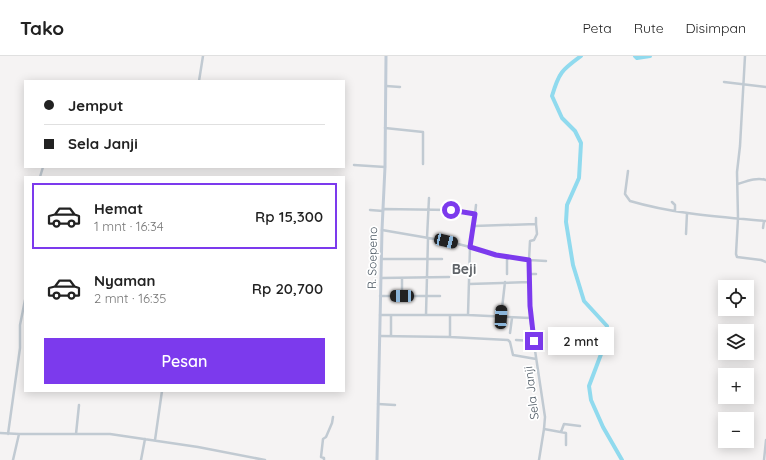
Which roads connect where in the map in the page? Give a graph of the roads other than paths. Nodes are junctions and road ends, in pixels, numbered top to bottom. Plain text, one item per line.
1 (203, 56) edge
2 (386, 56) edge
3 (745, 56) edge
4 (199, 80) edge
5 (724, 82) dead end
6 (744, 85) junction
7 (386, 86) junction
8 (766, 87) edge
9 (400, 88) dead end
10 (385, 128) junction
11 (423, 164) dead end
12 (354, 165) dead end
13 (385, 167) junction
14 (628, 171) dead end
15 (766, 180) edge
16 (738, 184) junction
17 (429, 198) dead end
18 (672, 202) dead end
19 (476, 205) dead end
20 (370, 210) dead end
21 (383, 210) junction
22 (428, 210) junction
23 (675, 211) junction
24 (687, 213) junction
25 (475, 214) junction
26 (536, 218) dead end
27 (738, 218) junction
28 (765, 221) edge
29 (536, 224) junction
30 (474, 226) junction
31 (763, 228) dead end
32 (382, 230) junction
33 (686, 234) dead end
34 (427, 238) junction
35 (470, 247) junction
36 (507, 257) junction
37 (382, 259) junction
38 (427, 259) junction
39 (442, 259) dead end
40 (529, 260) junction
41 (546, 260) dead end
42 (766, 262) edge
43 (507, 274) dead end
44 (530, 274) junction
45 (536, 274) dead end
46 (449, 277) dead end
47 (381, 278) junction
48 (402, 278) junction
49 (426, 278) junction
50 (505, 282) junction
51 (529, 282) junction
52 (469, 284) junction
53 (380, 296) junction
54 (402, 296) junction
55 (426, 296) junction
56 (440, 296) dead end
57 (24, 305) edge
58 (380, 315) junction
59 (391, 315) junction
60 (426, 315) junction
61 (450, 315) junction
62 (468, 315) junction
63 (501, 317) junction
64 (512, 318) junction
65 (530, 318) junction
66 (510, 334) dead end
67 (380, 336) junction
68 (391, 336) junction
69 (450, 336) junction
70 (516, 340) dead end
71 (534, 341) junction
72 (536, 359) junction
73 (162, 392) edge
74 (378, 404) junction
75 (80, 405) dead end
76 (395, 405) dead end
77 (333, 417) dead end
78 (580, 426) dead end
79 (544, 429) junction
80 (561, 432) junction
81 (0, 433) edge
82 (8, 434) junction
83 (19, 434) junction
84 (76, 434) junction
85 (145, 438) junction
86 (155, 440) junction
87 (766, 440) edge
88 (566, 445) dead end
89 (13, 460) edge
90 (141, 460) edge
91 (265, 460) edge
92 (324, 460) edge
93 (377, 460) edge
94 (539, 460) edge
95 (764, 460) edge

1 - 4 street
2 - 7 street, R. Soepeno
3 - 6 street
5 - 6 street
6 - 8 street
6 - 16 street
7 - 9 street
7 - 10 street, R. Soepeno
10 - 11 street
10 - 13 street, R. Soepeno
12 - 13 street
13 - 21 street, R. Soepeno
14 - 23 street
15 - 16 street
16 - 27 street
17 - 22 street
18 - 23 street
19 - 25 street
20 - 21 street
21 - 22 street
21 - 32 street, R. Soepeno
22 - 25 street
22 - 34 street
23 - 24 street
24 - 27 street
24 - 33 street
25 - 30 street
26 - 29 street, Sela Janji
27 - 28 street
27 - 42 street
28 - 31 street
29 - 30 street
29 - 40 street, Sela Janji
30 - 35 street
32 - 34 street
32 - 37 street, R. Soepeno
34 - 35 street
34 - 38 street
35 - 36 street
35 - 52 street
36 - 40 street
36 - 43 street
37 - 38 street
37 - 47 street, R. Soepeno
38 - 39 street
38 - 49 street
40 - 41 street
40 - 44 street, Sela Janji
44 - 45 street
44 - 51 street, Sela Janji
46 - 49 street
47 - 48 street
47 - 53 street, R. Soepeno
48 - 49 street
48 - 54 street
49 - 55 street
50 - 51 street
50 - 52 street
50 - 63 street
51 - 65 street, Sela Janji
52 - 62 street
53 - 54 street
53 - 58 street, R. Soepeno
54 - 55 street
55 - 56 street
55 - 60 street
57 - 82 street
58 - 59 street
58 - 67 street, R. Soepeno
59 - 60 street
59 - 68 street
60 - 61 street
61 - 62 street
61 - 69 street
62 - 63 street
63 - 64 street
64 - 65 street
64 - 66 street
65 - 71 street, Sela Janji
67 - 68 street
67 - 74 street, R. Soepeno
68 - 69 street
69 - 72 street
70 - 71 street
71 - 72 street, Sela Janji
72 - 79 street, Sela Janji
73 - 86 street
74 - 76 street
74 - 93 street, R. Soepeno
75 - 84 street
77 - 92 street
78 - 80 street
79 - 80 street
79 - 94 street, Sela Janji
80 - 88 street
81 - 82 street
82 - 83 street
83 - 84 street
83 - 89 street
84 - 85 street
85 - 86 street
85 - 90 street
86 - 91 street
87 - 95 street

